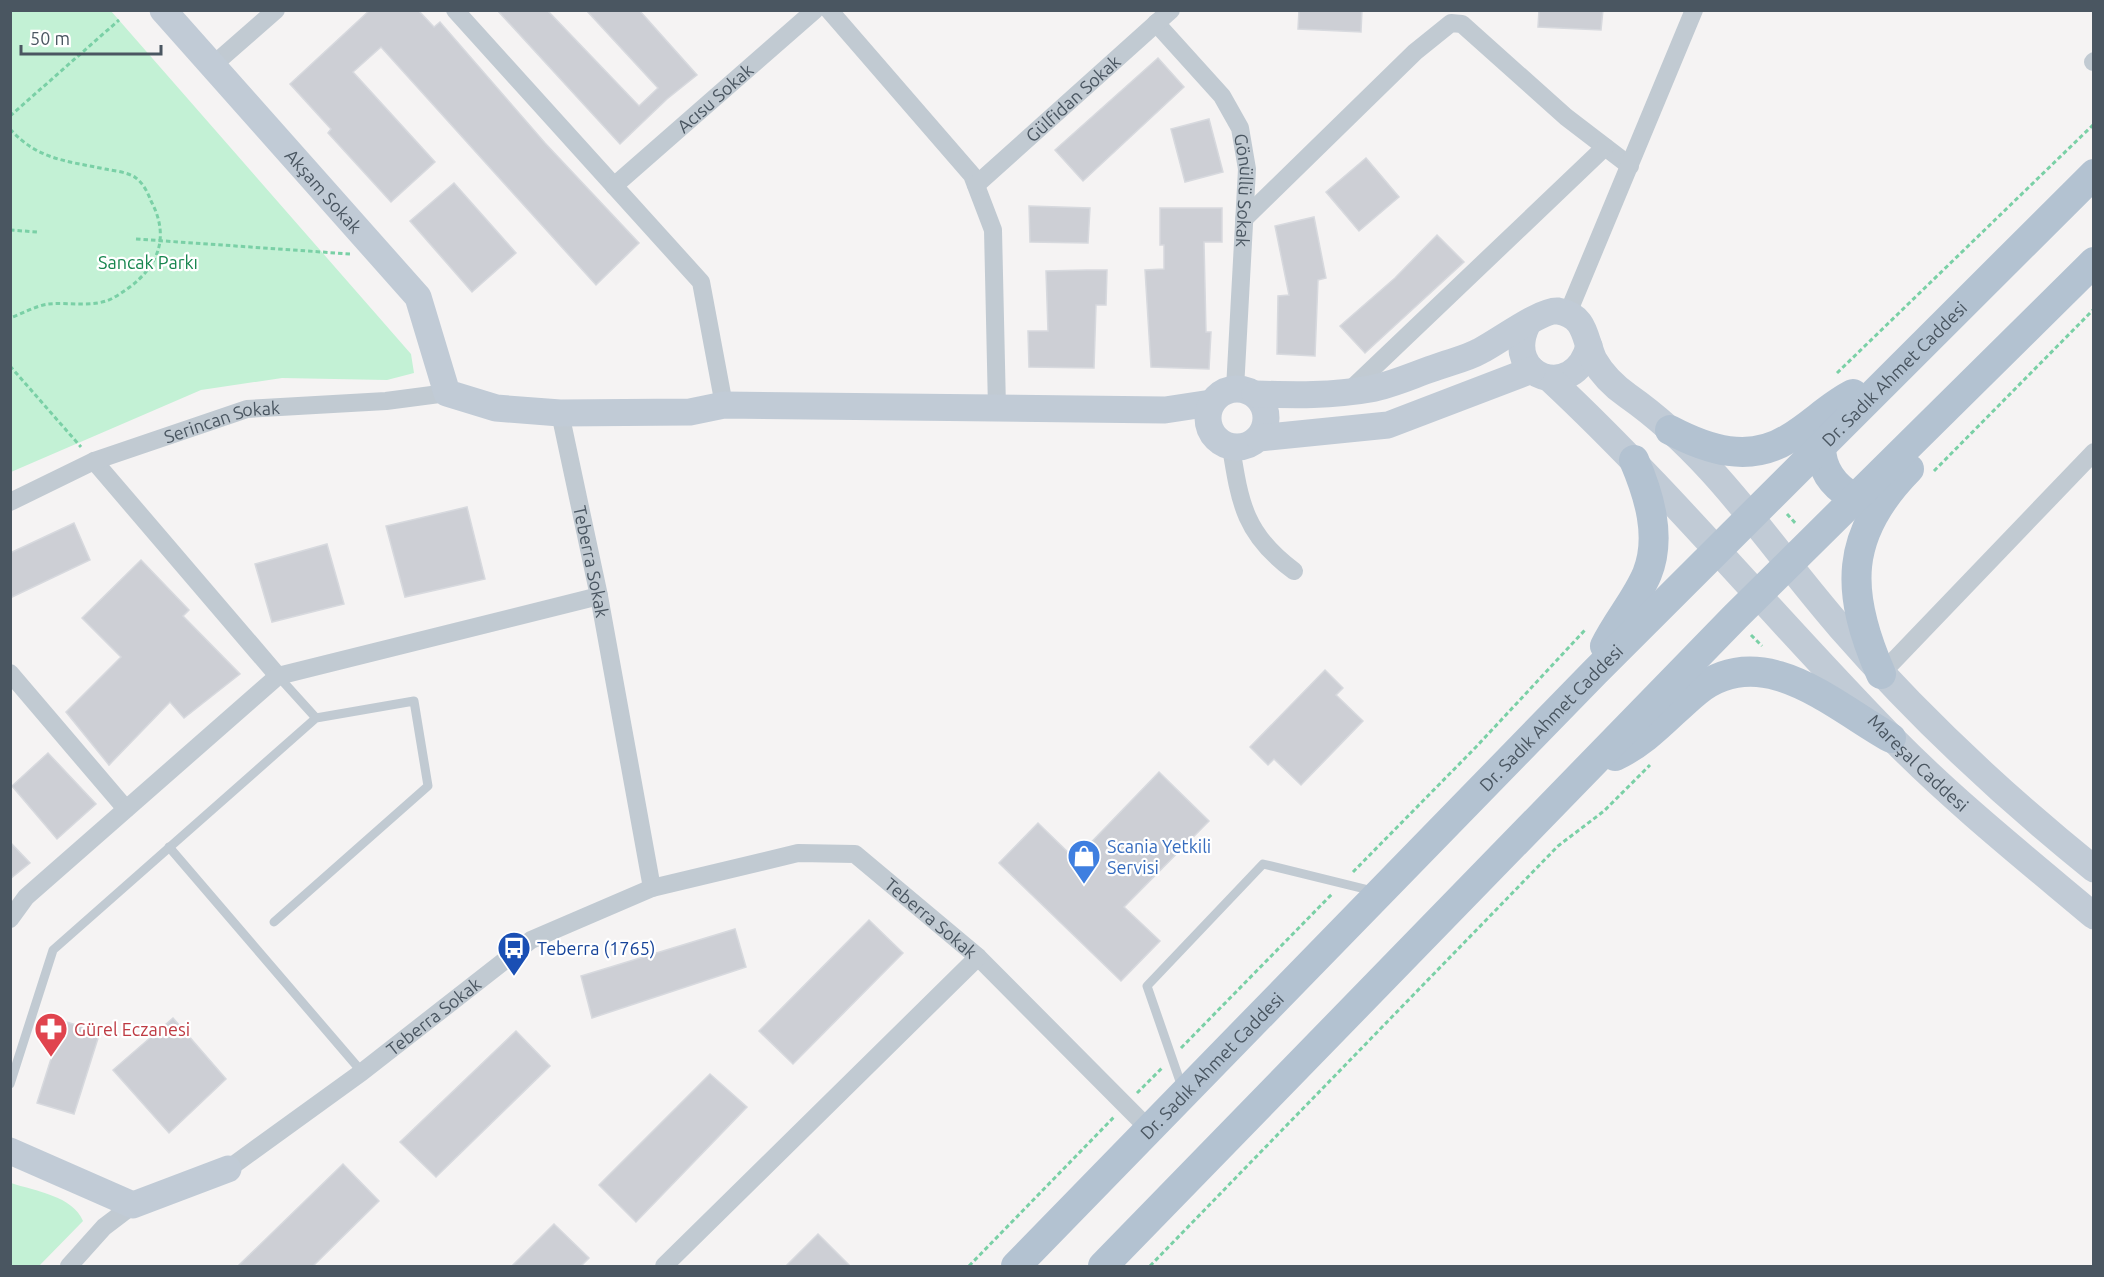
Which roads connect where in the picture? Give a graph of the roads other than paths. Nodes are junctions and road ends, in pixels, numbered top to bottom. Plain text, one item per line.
1 (163, 10) edge
2 (276, 10) edge
3 (455, 10) edge
4 (814, 10) edge
5 (828, 10) edge
6 (1171, 10) edge
7 (1694, 10) edge
8 (1156, 23) junction
9 (212, 66) junction
10 (1605, 147) junction
11 (1630, 166) junction
12 (2094, 174) edge
13 (976, 185) junction
14 (614, 186) junction
15 (1244, 219) junction
16 (2094, 262) edge
17 (1568, 313) junction
18 (1527, 325) junction
19 (1589, 346) junction
20 (1541, 374) junction
21 (1888, 377) junction
22 (1967, 386) junction
23 (1245, 392) junction
24 (1348, 392) junction
25 (447, 393) junction
26 (724, 405) junction
27 (997, 408) junction
28 (560, 413) junction
29 (1210, 416) junction
30 (1670, 430) junction
31 (1259, 438) junction
32 (1821, 444) junction
33 (1231, 447) junction
34 (2094, 452) edge
35 (1634, 460) junction
36 (94, 462) junction
37 (1854, 498) junction
38 (10, 502) edge
39 (1759, 506) junction
40 (1716, 549) junction
41 (1787, 564) junction
42 (1294, 571) dead end
43 (599, 596) junction
44 (1757, 596) junction
45 (1595, 672) junction
46 (10, 673) edge
47 (1881, 674) junction
48 (278, 676) junction
49 (316, 718) junction
50 (1891, 738) junction
51 (1585, 769) junction
52 (126, 809) junction
53 (169, 847) junction
54 (2094, 868) edge
55 (652, 888) junction
56 (1378, 893) junction
57 (2094, 916) edge
58 (10, 919) edge
59 (274, 922) dead end
60 (978, 957) junction
61 (362, 1072) junction
62 (10, 1084) edge
63 (1184, 1093) junction
64 (1149, 1129) junction
65 (10, 1151) edge
66 (228, 1169) joint
67 (133, 1205) junction
68 (69, 1266) edge
69 (664, 1266) edge
70 (1016, 1266) edge
71 (1103, 1266) edge

1 - 9 street, Akşam Sokak
2 - 9 street
3 - 14 street
4 - 14 street, Acısu Sokak
5 - 13 street
6 - 8 street, Gülfidan Sokak
7 - 11 street
8 - 13 street, Gülfidan Sokak
8 - 15 street, Gönüllü Sokak
9 - 25 street, Akşam Sokak
10 - 11 street
10 - 15 street
10 - 24 street
11 - 17 street
12 - 21 main road, Dr. Sadık Ahmet Caddesi
13 - 27 street
14 - 26 street
15 - 23 street, Gönüllü Sokak
16 - 22 main road
17 - 18 street
17 - 19 street
18 - 20 street
18 - 24 street
19 - 20 street
19 - 30 street, Mareşal Caddesi
20 - 31 street
20 - 35 street, Mareşal Caddesi
21 - 30 main road
21 - 32 main road, Dr. Sadık Ahmet Caddesi
22 - 37 main road
22 - 47 main road
23 - 24 street
23 - 29 street
23 - 31 street
25 - 28 street
25 - 36 street, Serincan Sokak
26 - 27 street
26 - 28 street
27 - 29 street
28 - 43 street, Teberra Sokak
29 - 33 street
30 - 39 street, Mareşal Caddesi
31 - 33 street
32 - 37 main road
32 - 39 main road, Dr. Sadık Ahmet Caddesi
33 - 42 street
34 - 47 street
35 - 40 street, Mareşal Caddesi
35 - 45 main road
36 - 38 street, Serincan Sokak
36 - 48 street
37 - 41 main road
39 - 40 main road, Dr. Sadık Ahmet Caddesi
39 - 41 street, Mareşal Caddesi
40 - 44 street, Mareşal Caddesi
40 - 45 main road, Dr. Sadık Ahmet Caddesi
41 - 44 main road
41 - 47 street, Mareşal Caddesi
43 - 48 street
43 - 55 street, Teberra Sokak
44 - 50 street, Mareşal Caddesi
44 - 51 main road
45 - 56 main road, Dr. Sadık Ahmet Caddesi
46 - 52 street
47 - 54 street, Mareşal Caddesi
48 - 49 lane
48 - 52 street
49 - 53 lane
49 - 59 lane
50 - 51 main road
50 - 57 street, Mareşal Caddesi
51 - 71 main road
52 - 58 street
53 - 61 lane
53 - 62 lane
55 - 60 street, Teberra Sokak
55 - 61 street, Teberra Sokak
56 - 63 main road, Dr. Sadık Ahmet Caddesi
56 - 63 lane
60 - 64 street, Teberra Sokak
60 - 69 street
61 - 66 street, Teberra Sokak
63 - 64 main road, Dr. Sadık Ahmet Caddesi
64 - 70 main road, Dr. Sadık Ahmet Caddesi
65 - 67 street
66 - 67 street
67 - 68 street

